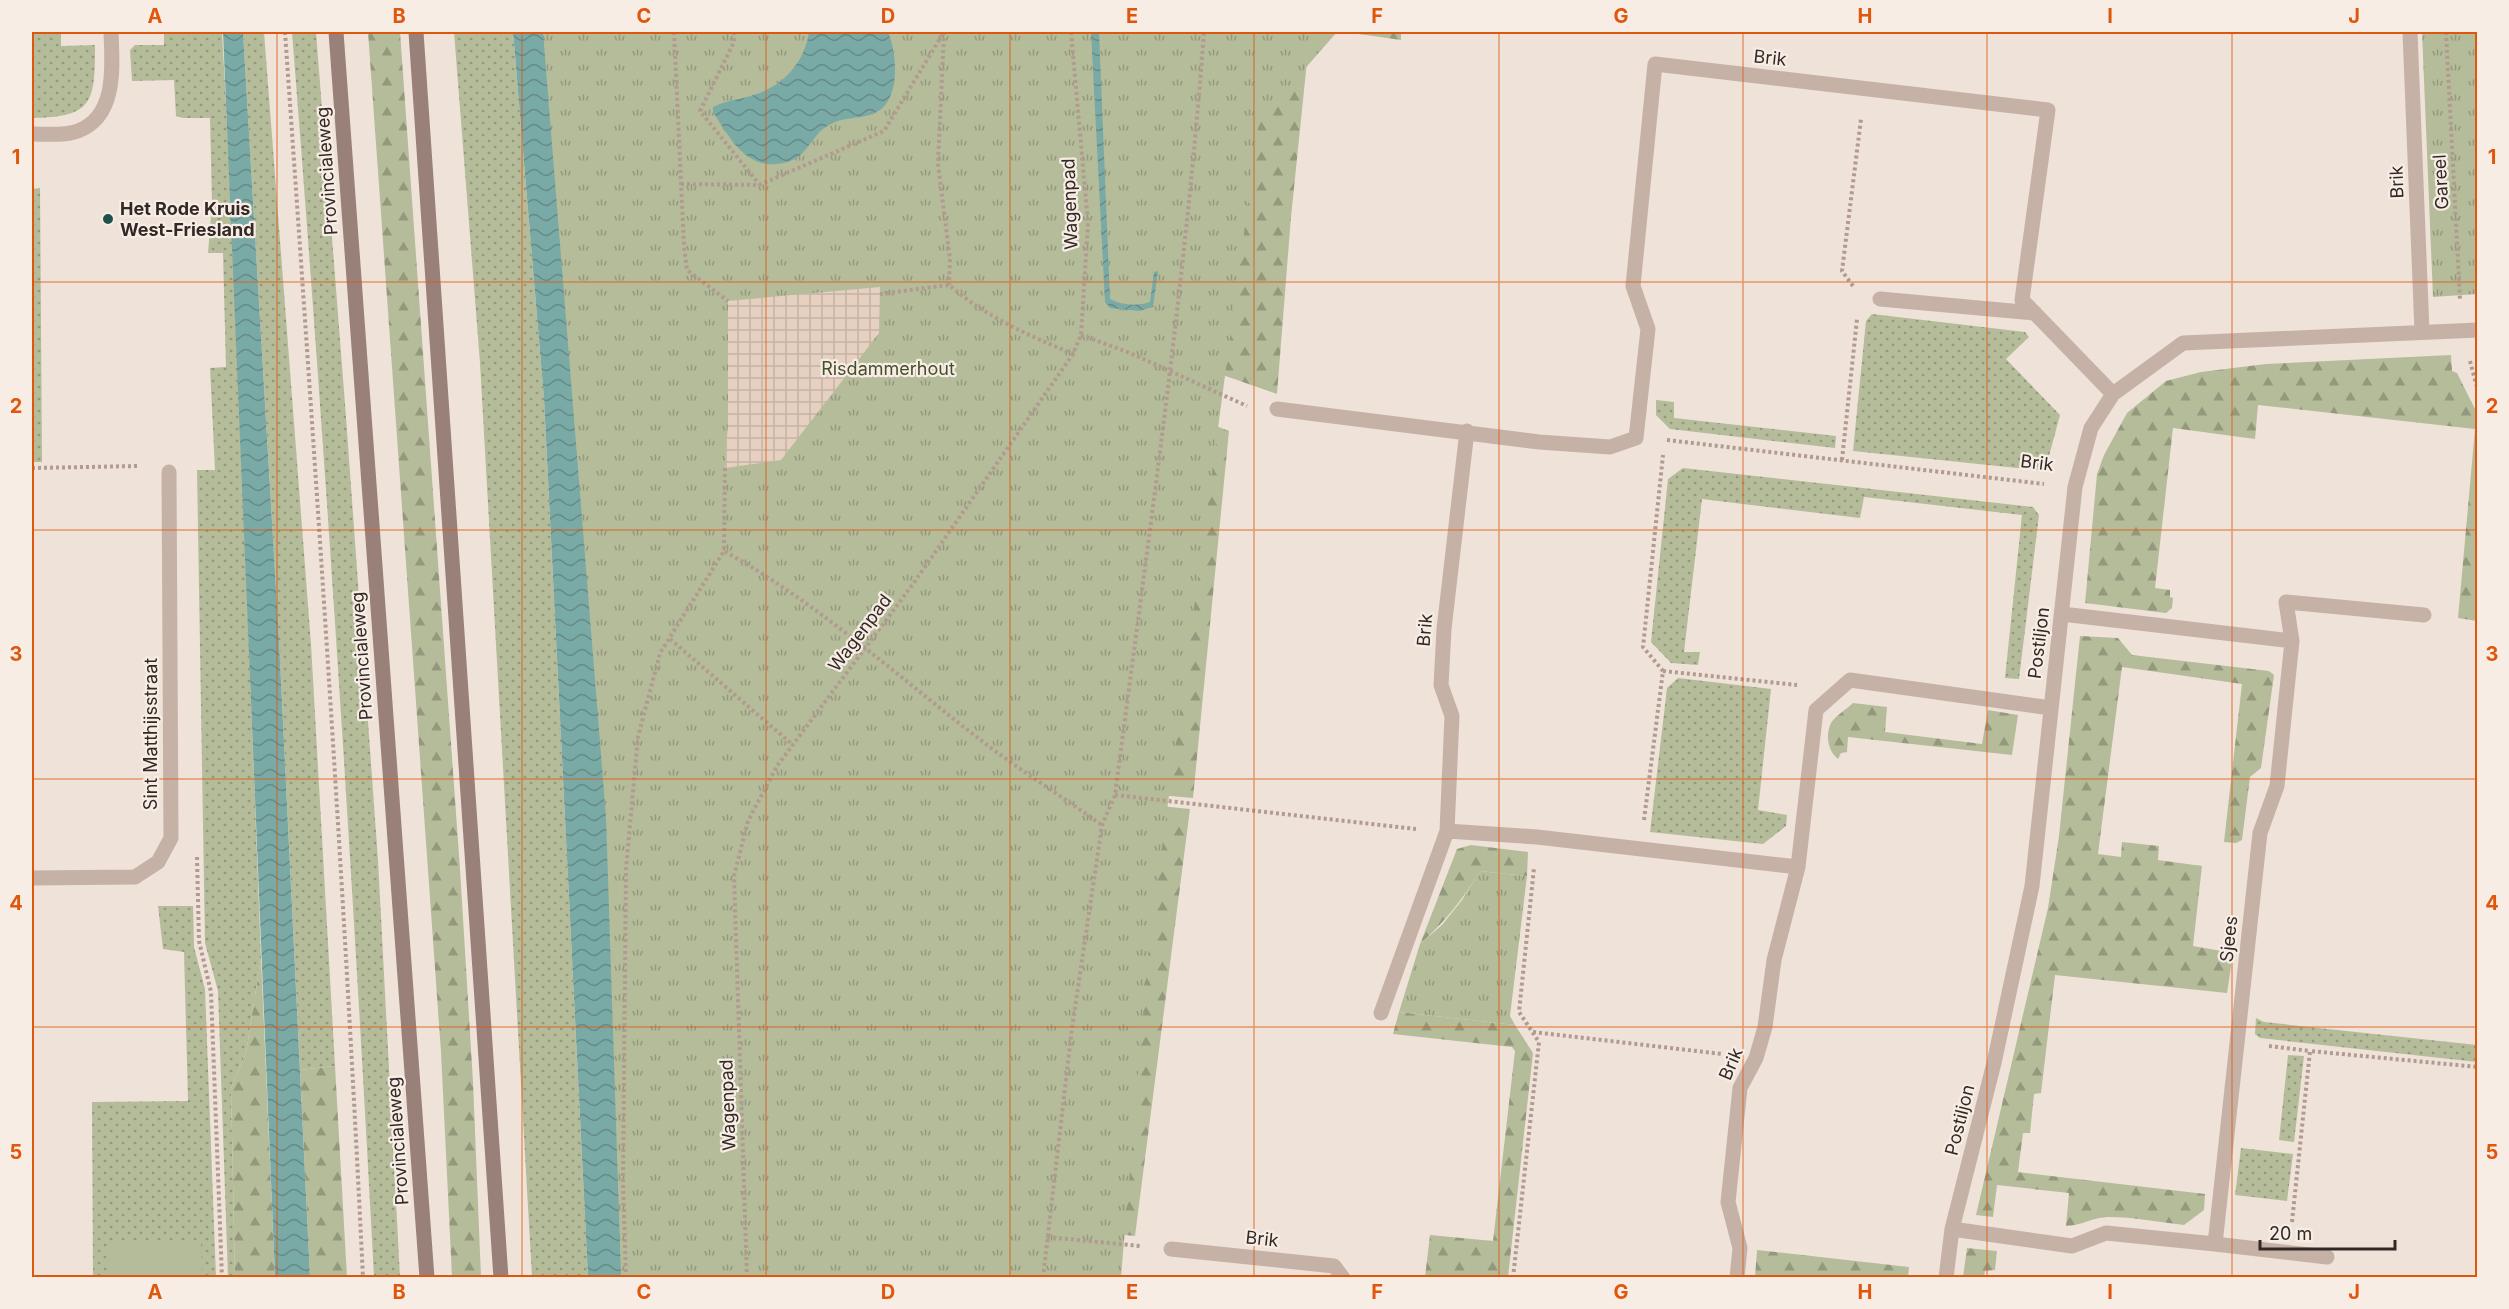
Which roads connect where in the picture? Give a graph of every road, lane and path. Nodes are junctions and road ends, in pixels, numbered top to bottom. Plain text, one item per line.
1 (111, 32) edge
2 (285, 32) edge
3 (336, 32) edge
4 (416, 32) edge
5 (674, 32) edge
6 (734, 32) edge
7 (944, 32) edge
8 (1071, 32) edge
9 (1204, 32) edge
10 (2410, 32) edge
11 (2446, 32) edge
12 (1865, 88) junction
13 (32, 134) edge
14 (681, 184) junction
15 (759, 185) junction
16 (949, 285) junction
17 (880, 294) dead end
18 (1860, 295) dead end
19 (1880, 299) dead end
20 (728, 301) dead end
21 (2035, 313) junction
22 (1857, 319) dead end
23 (2462, 330) junction
24 (2478, 330) edge
25 (2422, 332) junction
26 (1082, 335) junction
27 (1073, 354) junction
28 (1170, 372) junction
29 (2113, 394) junction
30 (1277, 409) joint
31 (1467, 431) junction
32 (1842, 460) junction
33 (32, 468) edge
34 (725, 468) dead end
35 (169, 472) joint
36 (2075, 487) junction
37 (724, 551) junction
38 (2062, 614) junction
39 (2424, 615) dead end
40 (670, 639) junction
41 (2292, 641) junction
42 (1663, 671) junction
43 (1839, 690) junction
44 (2051, 708) junction
45 (793, 745) junction
46 (1115, 795) junction
47 (1102, 825) junction
48 (1447, 831) junction
49 (1537, 837) junction
50 (1640, 849) junction
51 (197, 851) dead end
52 (1798, 867) junction
53 (32, 878) edge
54 (1381, 1013) dead end
55 (1533, 1032) junction
56 (2238, 1042) junction
57 (2310, 1051) junction
58 (1756, 1058) junction
59 (2478, 1067) edge
60 (1952, 1229) junction
61 (1047, 1238) junction
62 (2215, 1244) junction
63 (1171, 1249) joint
64 (2289, 1253) junction
65 (2327, 1257) dead end
66 (222, 1278) edge
67 (363, 1278) edge
68 (427, 1278) edge
69 (501, 1278) edge
70 (626, 1278) edge
71 (747, 1278) edge
72 (1043, 1278) edge
73 (1343, 1278) edge
74 (1513, 1278) edge
75 (1737, 1278) edge
76 (1946, 1278) edge

1 - 13 street
2 - 67 path, Provincialeweg
3 - 68 main road, Provincialeweg
4 - 69 main road
5 - 14 path
6 - 15 path
7 - 15 path
7 - 16 path
8 - 26 path, Wagenpad
9 - 28 path
10 - 25 street, Brik
11 - 23 path, Gareel
12 - 18 path
12 - 21 street, Brik
12 - 31 street, Brik
14 - 15 path
14 - 20 path
16 - 17 path
16 - 27 path
19 - 21 street
21 - 29 street, Brik
22 - 32 path
23 - 24 street, Postiljon
23 - 25 street, Postiljon
25 - 29 street, Postiljon
26 - 27 path, Wagenpad
26 - 28 path
27 - 45 path, Wagenpad
28 - 30 path
28 - 46 path
29 - 36 street, Postiljon
30 - 31 street, Brik
31 - 48 street, Brik
32 - 36 path, Brik
32 - 42 path, Brik
33 - 35 path
34 - 37 path
35 - 53 street, Sint Matthijsstraat
36 - 38 street, Postiljon
37 - 40 path
37 - 47 path
38 - 41 street
38 - 44 street, Postiljon
39 - 41 street, Sjees
40 - 45 path
40 - 70 path
41 - 56 street, Sjees
42 - 43 path
42 - 50 path
43 - 44 street, Brik
43 - 52 street, Brik
44 - 60 street, Postiljon
45 - 71 path, Wagenpad
46 - 47 path
46 - 48 path
47 - 61 path
48 - 49 street
48 - 54 street, Brik
49 - 50 street
49 - 55 path
50 - 52 street
51 - 66 path
52 - 58 street, Brik
55 - 58 path
55 - 74 path
56 - 57 path
56 - 62 street, Sjees
57 - 59 path
57 - 64 path
58 - 75 street, Brik
60 - 62 street
60 - 76 street, Postiljon
61 - 63 path
61 - 72 path
62 - 64 street
63 - 73 street, Brik
64 - 65 street

